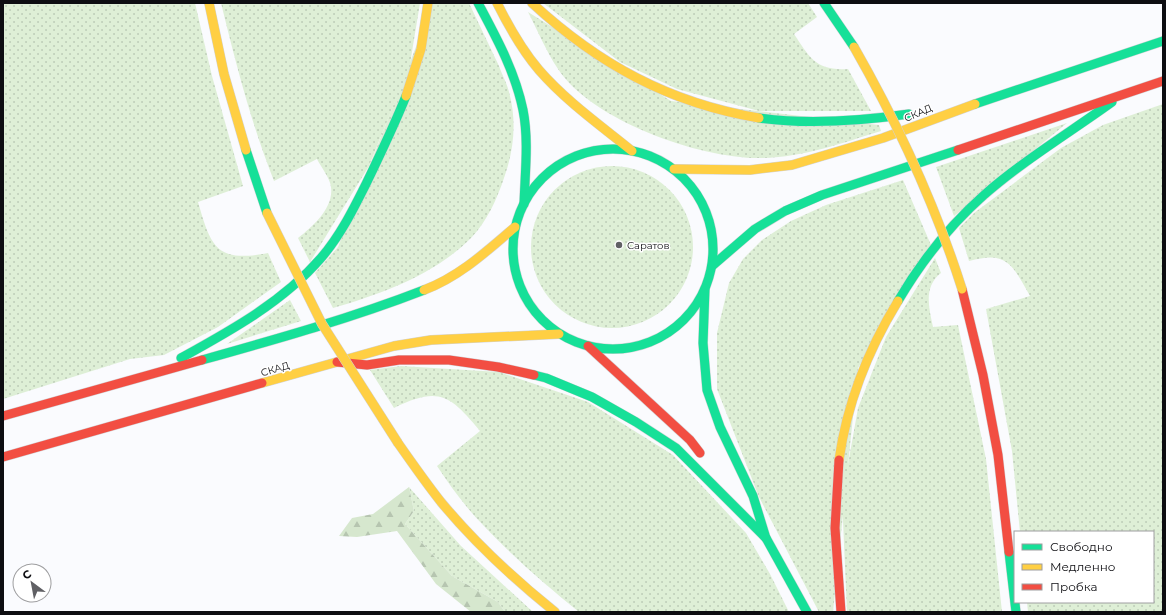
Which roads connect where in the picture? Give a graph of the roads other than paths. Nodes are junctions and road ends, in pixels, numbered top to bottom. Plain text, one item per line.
1 (209, 3) edge
2 (428, 3) edge
3 (478, 3) edge
4 (497, 3) edge
5 (532, 3) edge
6 (824, 3) edge
7 (1163, 41) edge
8 (1163, 80) edge
9 (1116, 98) junction
10 (946, 113) junction
11 (632, 150) junction
12 (674, 169) junction
13 (524, 204) junction
14 (515, 227) junction
15 (712, 266) junction
16 (705, 289) junction
17 (559, 334) junction
18 (588, 346) junction
19 (336, 362) junction
20 (146, 377) junction
21 (3, 416) edge
22 (3, 457) edge
23 (705, 459) dead end
24 (729, 488) dead end
25 (766, 538) junction
26 (1014, 595) edge
27 (555, 612) edge
28 (807, 612) edge
29 (841, 612) edge

1 - 27 main road, bridge
2 - 20 main road
3 - 13 main road
4 - 11 main road
5 - 10 main road
6 - 26 main road, bridge
7 - 10 main road, СКАД
8 - 9 main road
9 - 15 main road
9 - 29 main road
10 - 12 main road, СКАД
11 - 12 main road
11 - 13 main road
12 - 15 main road
13 - 14 main road
14 - 17 main road
14 - 20 main road
15 - 16 main road
16 - 18 main road
16 - 25 main road
17 - 18 main road
17 - 19 main road, СКАД
18 - 23 main road
19 - 22 main road, СКАД
19 - 25 main road
20 - 21 main road
24 - 25 main road
25 - 28 main road

